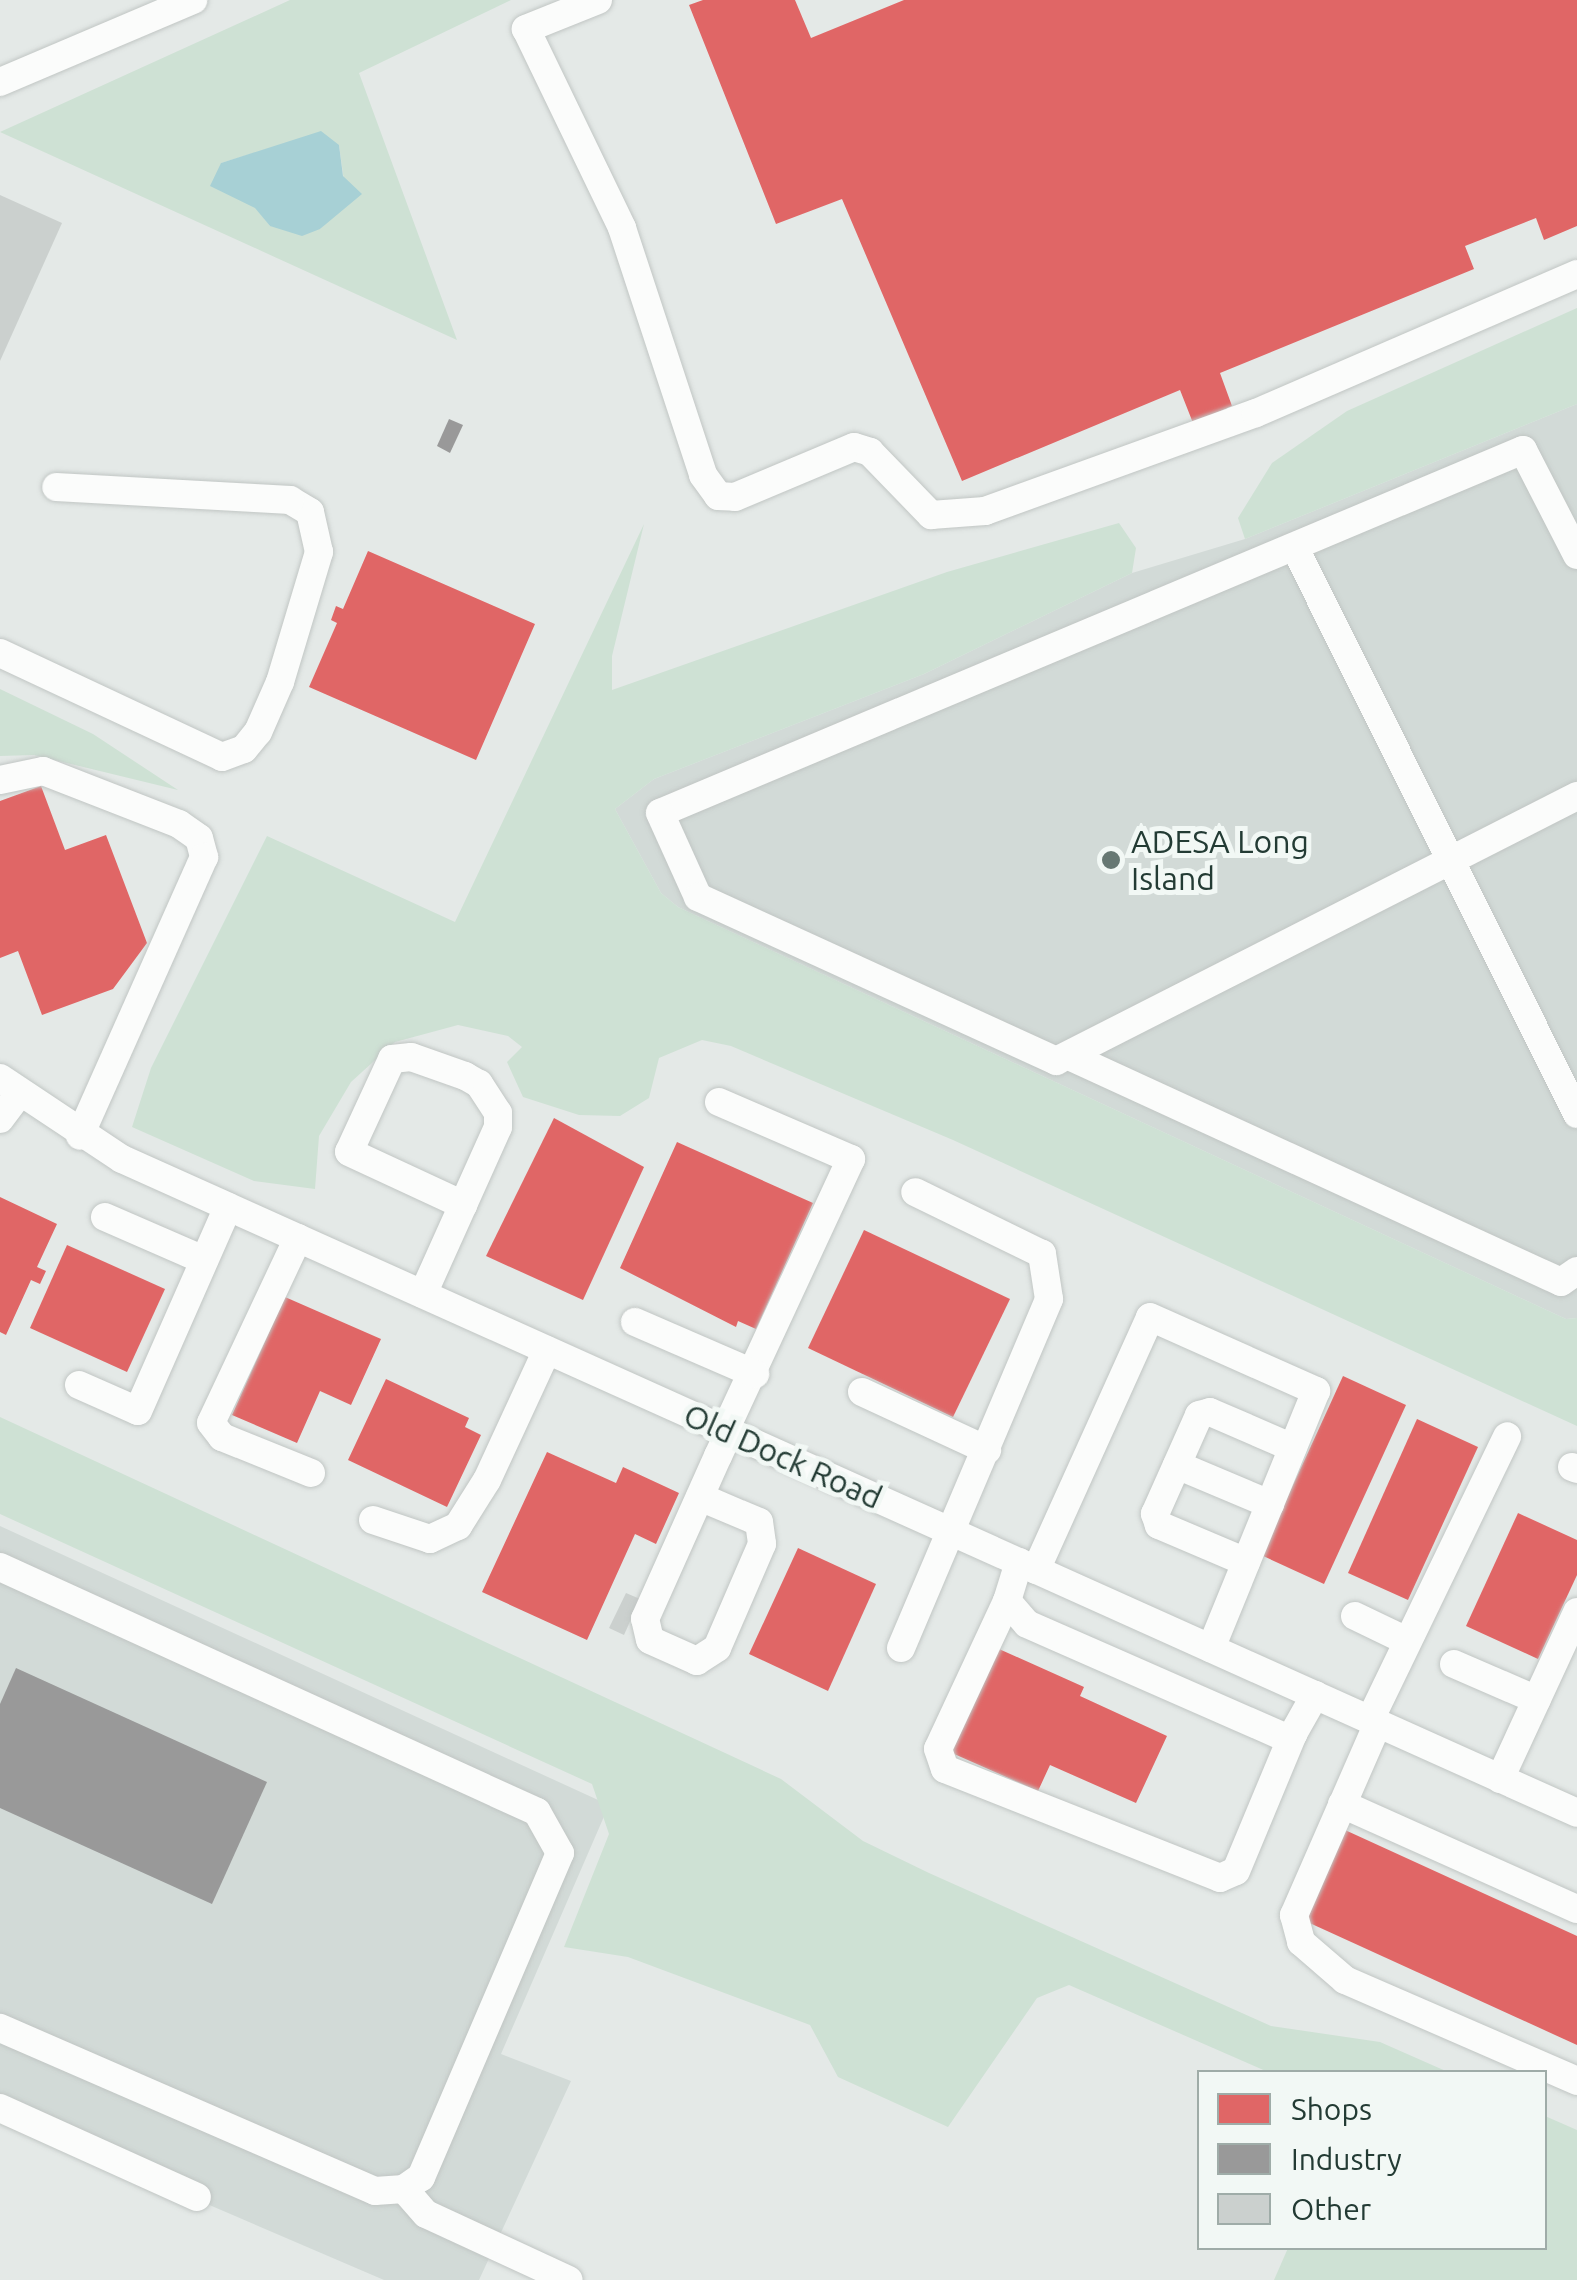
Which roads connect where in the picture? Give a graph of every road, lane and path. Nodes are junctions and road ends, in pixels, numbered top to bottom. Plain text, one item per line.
1 (193, 0) edge
2 (598, 0) edge
3 (0, 82) edge
4 (1577, 274) edge
5 (56, 487) dead end
6 (1296, 550) junction
7 (1577, 554) edge
8 (0, 653) edge
9 (0, 780) edge
10 (1577, 796) edge
11 (1450, 859) junction
12 (1069, 1056) junction
13 (9, 1087) edge
14 (719, 1102) dead end
15 (1577, 1114) edge
16 (0, 1119) edge
17 (80, 1136) junction
18 (915, 1192) dead end
19 (228, 1206) junction
20 (463, 1206) junction
21 (105, 1217) dead end
22 (298, 1238) junction
23 (204, 1260) junction
24 (1577, 1271) edge
25 (423, 1294) junction
26 (635, 1322) dead end
27 (546, 1350) junction
28 (755, 1374) junction
29 (80, 1385) dead end
30 (862, 1392) dead end
31 (727, 1431) junction
32 (1508, 1436) dead end
33 (1293, 1448) junction
34 (987, 1450) junction
35 (1177, 1466) junction
36 (311, 1473) dead end
37 (700, 1497) junction
38 (1270, 1504) junction
39 (372, 1520) dead end
40 (953, 1532) junction
41 (1246, 1562) junction
42 (1028, 1566) junction
43 (0, 1567) edge
44 (1007, 1601) junction
45 (1577, 1612) edge
46 (1355, 1616) dead end
47 (1407, 1641) junction
48 (901, 1648) dead end
49 (1211, 1648) junction
50 (1454, 1664) dead end
51 (1315, 1695) junction
52 (1536, 1700) junction
53 (1374, 1722) junction
54 (1293, 1734) junction
55 (1500, 1779) junction
56 (1342, 1804) junction
57 (1577, 1813) edge
58 (1577, 1909) edge
59 (0, 2028) edge
60 (1577, 2081) edge
61 (0, 2108) edge
62 (404, 2190) junction
63 (197, 2198) dead end
64 (568, 2280) edge

1 - 3 street
2 - 4 street
5 - 8 street
6 - 7 street
6 - 11 street
6 - 12 street
9 - 17 street
10 - 11 street
11 - 12 street
11 - 15 street
12 - 24 street
13 - 16 street
13 - 17 street, Old Dock Road
14 - 28 street
17 - 19 street, Old Dock Road
18 - 34 street
19 - 22 street, Old Dock Road
19 - 23 street
20 - 20 street
20 - 25 street
21 - 23 street
22 - 25 street, Old Dock Road
22 - 36 street
23 - 29 street
25 - 27 street, Old Dock Road
26 - 28 street
27 - 31 street, Old Dock Road
27 - 39 street
28 - 31 street
30 - 34 street
31 - 37 street
31 - 40 street, Old Dock Road
32 - 47 street
33 - 35 street
33 - 38 street
33 - 42 street
34 - 40 street
35 - 38 street
35 - 41 street
37 - 37 street
38 - 41 street
40 - 42 street, Old Dock Road
40 - 48 street
41 - 49 street
42 - 44 street
42 - 49 street, Old Dock Road
43 - 62 street
44 - 54 street
44 - 54 street
45 - 52 street
46 - 47 street
47 - 53 street
49 - 51 street, Old Dock Road
50 - 52 street
51 - 53 street, Old Dock Road
51 - 54 street
52 - 55 street
53 - 55 street, Old Dock Road
53 - 56 street
55 - 57 street, Old Dock Road
56 - 58 street
56 - 60 street
59 - 62 street
61 - 63 street
62 - 64 street

